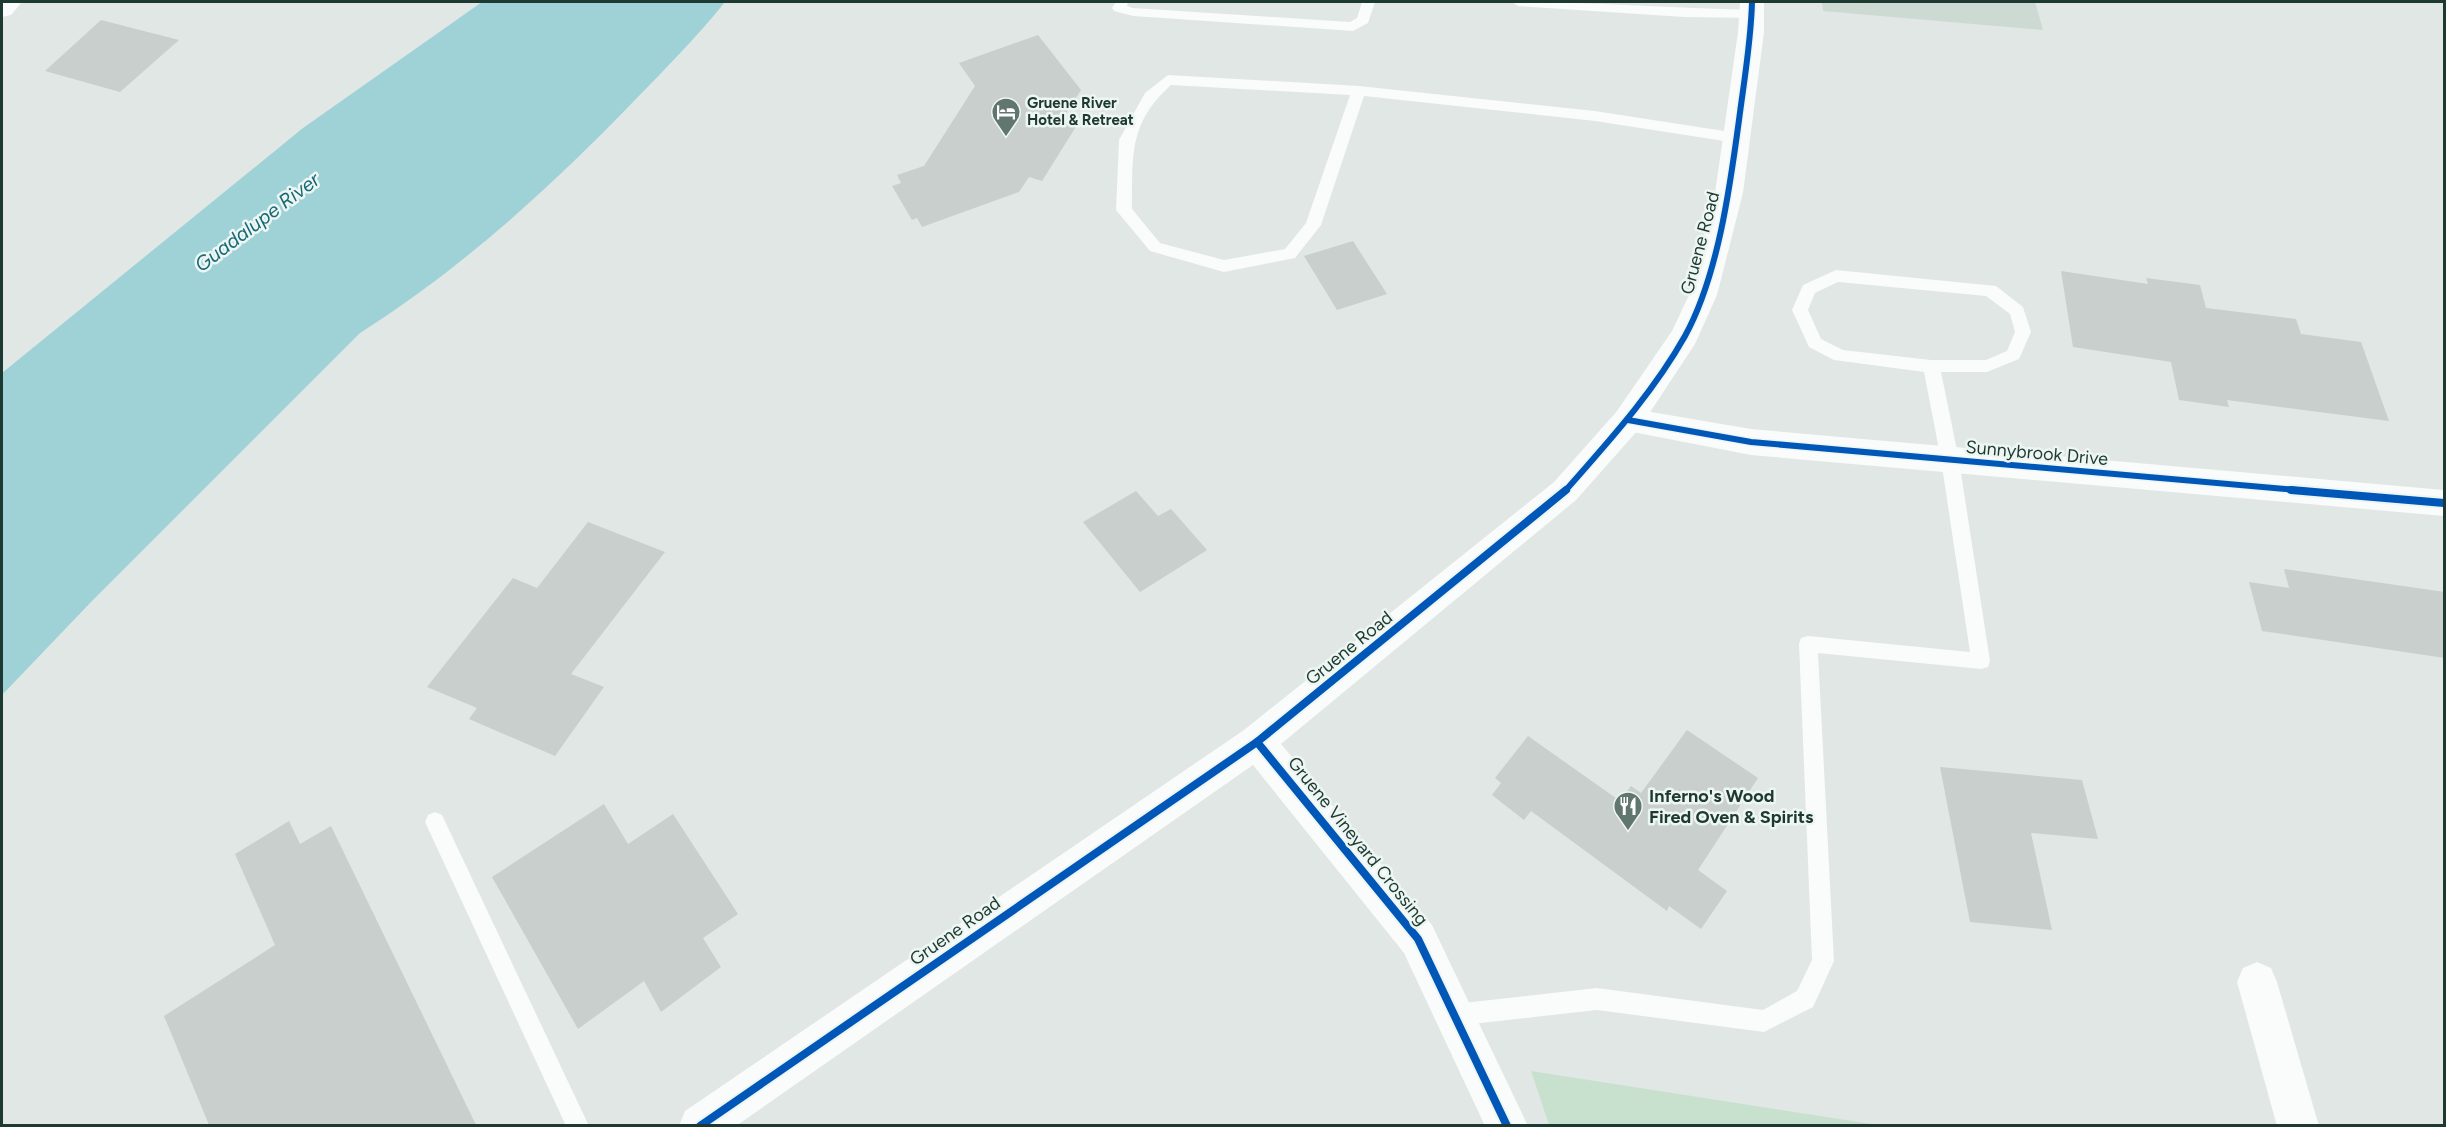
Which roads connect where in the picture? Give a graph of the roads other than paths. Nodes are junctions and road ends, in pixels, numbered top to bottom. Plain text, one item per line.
1 (10, 2) edge
2 (1122, 2) edge
3 (1368, 2) edge
4 (1518, 2) edge
5 (1751, 8) edge
6 (2, 9) edge
7 (1359, 92) junction
8 (1737, 138) junction
9 (1931, 366) junction
10 (1628, 420) junction
11 (1950, 460) junction
12 (2445, 503) edge
13 (1257, 742) junction
14 (435, 822) dead end
15 (2257, 982) dead end
16 (1454, 1015) junction
17 (578, 1125) edge
18 (700, 1125) edge
19 (1508, 1125) edge
20 (2298, 1125) edge

1 - 6 street
2 - 3 lane
4 - 5 lane
5 - 8 street, Gruene Road
7 - 7 lane
7 - 8 lane
8 - 10 street, Gruene Road
9 - 9 lane
9 - 11 lane
10 - 11 street, Sunnybrook Drive
10 - 13 street, Gruene Road
11 - 12 street, Sunnybrook Drive
11 - 16 lane
13 - 16 street, Gruene Vineyard Crossing
13 - 18 street, Gruene Road
14 - 17 lane
15 - 20 street
16 - 19 street, Gruene Vineyard Crossing

